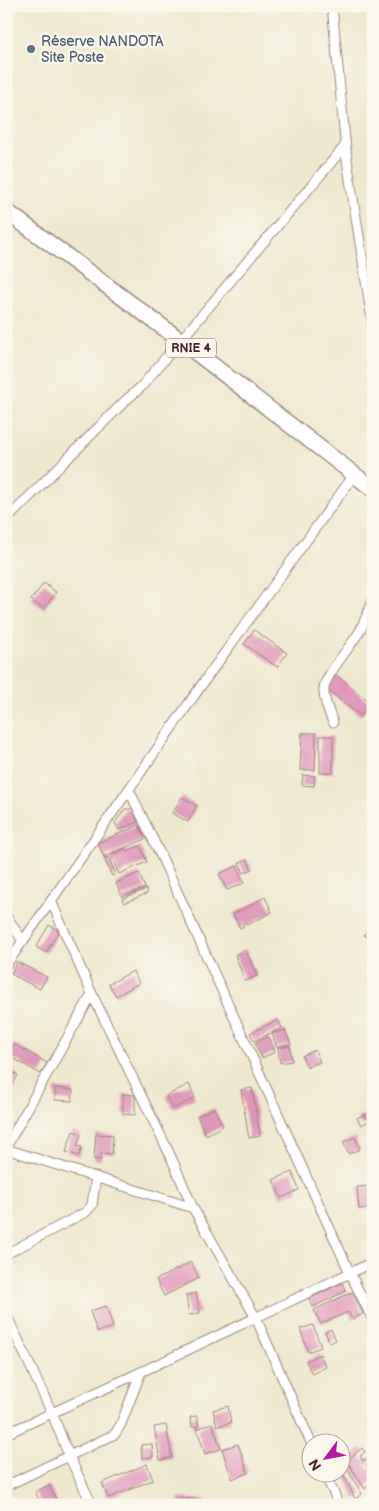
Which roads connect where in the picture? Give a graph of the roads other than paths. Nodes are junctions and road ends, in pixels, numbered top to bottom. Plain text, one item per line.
1 (332, 6) edge
2 (370, 6) edge
3 (373, 24) edge
4 (345, 146) junction
5 (8, 216) edge
6 (373, 326) edge
7 (180, 340) junction
8 (354, 475) junction
9 (373, 489) edge
10 (6, 520) edge
11 (373, 600) edge
12 (333, 722) dead end
13 (129, 790) junction
14 (51, 901) junction
15 (6, 916) edge
16 (23, 941) junction
17 (6, 965) edge
18 (92, 994) junction
19 (6, 1148) edge
20 (96, 1177) junction
21 (193, 1208) junction
22 (6, 1254) edge
23 (373, 1262) edge
24 (350, 1273) junction
25 (6, 1314) edge
26 (256, 1318) junction
27 (373, 1320) edge
28 (141, 1372) junction
29 (52, 1413) junction
30 (6, 1434) edge
31 (307, 1434) edge
32 (69, 1456) junction
33 (329, 1484) edge
34 (6, 1486) edge
35 (92, 1505) edge
36 (337, 1505) edge

1 - 4 street
2 - 3 street
4 - 6 street
4 - 7 street
5 - 7 main road, RNIE 4
7 - 8 main road, RNIE 4
7 - 10 street
8 - 9 main road, RNIE 4
8 - 13 street
11 - 12 street
13 - 14 street
13 - 24 street
14 - 16 street
14 - 18 street
15 - 16 street
16 - 17 street
18 - 19 street
18 - 21 street
19 - 20 street
20 - 21 street
20 - 22 street
21 - 26 street
23 - 24 street
24 - 26 street
24 - 27 street
25 - 29 street
26 - 28 street
26 - 31 street
28 - 29 street
28 - 32 street
29 - 30 street
29 - 32 street
32 - 34 street
32 - 35 street
33 - 36 street

